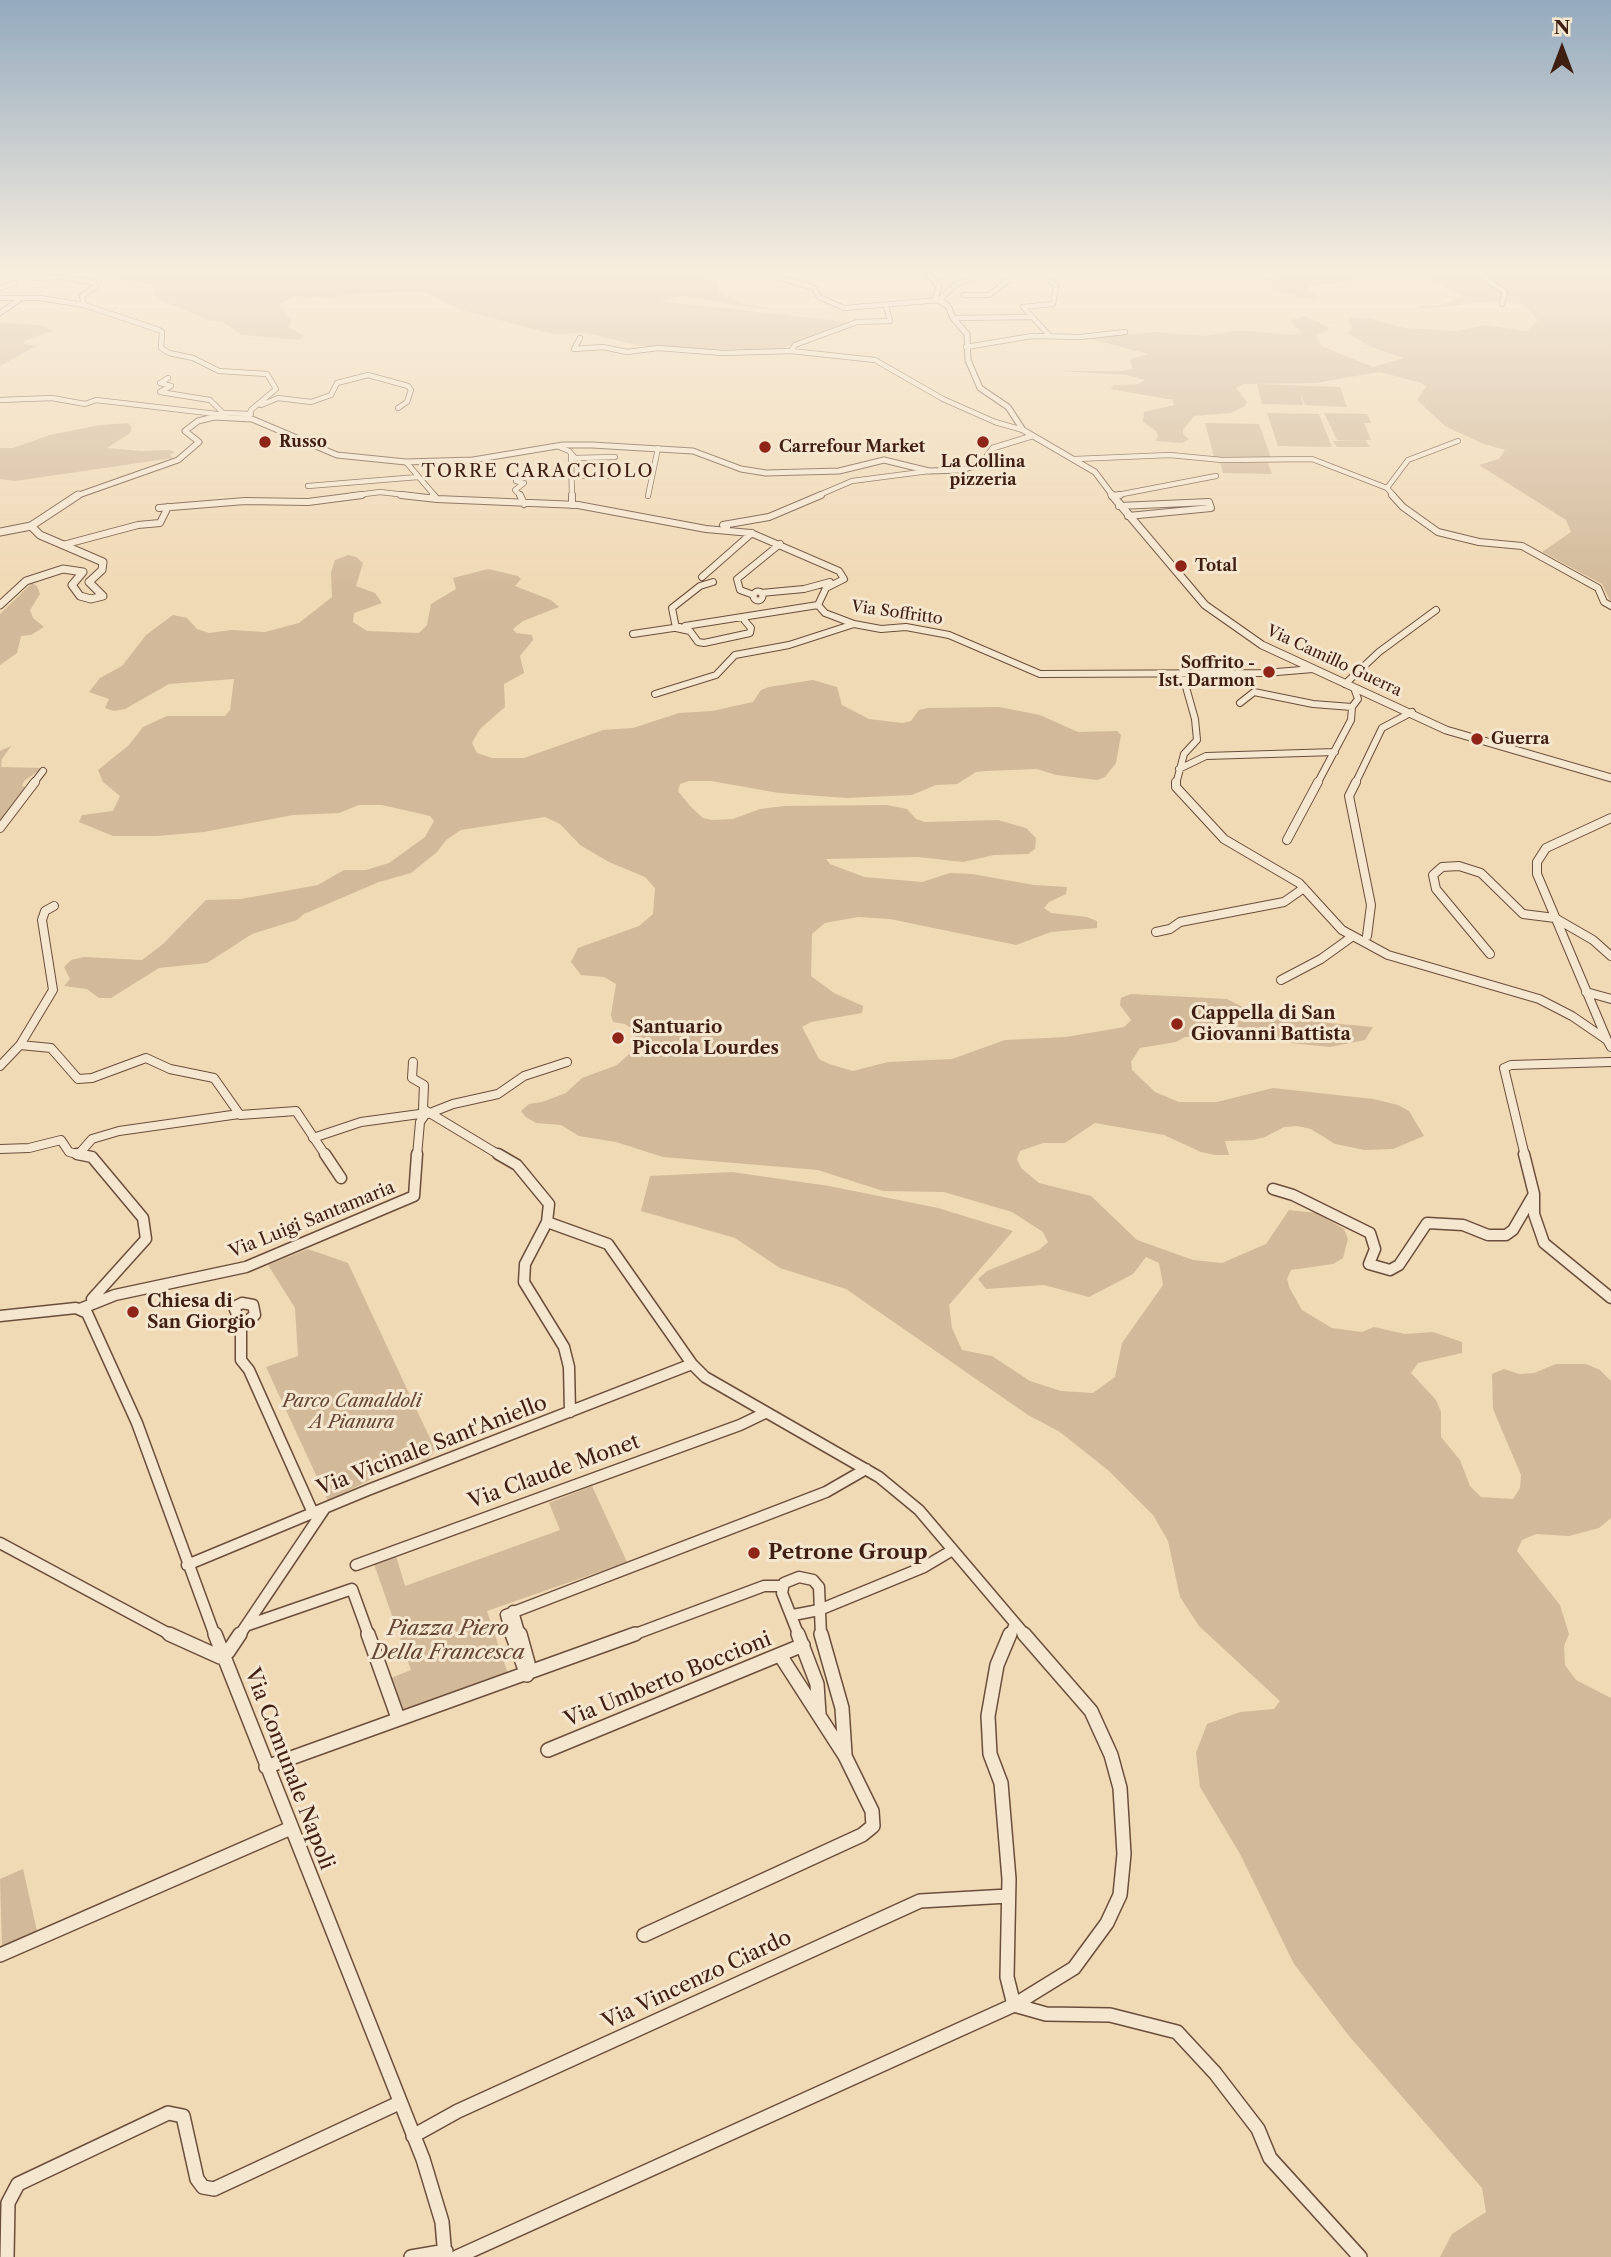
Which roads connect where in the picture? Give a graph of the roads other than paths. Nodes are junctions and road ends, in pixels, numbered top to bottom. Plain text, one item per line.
1 (168, 378) dead end
2 (270, 378) edge
3 (355, 378) edge
4 (380, 378) edge
5 (910, 378) edge
6 (976, 378) edge
7 (0, 400) edge
8 (256, 405) junction
9 (398, 408) dead end
10 (247, 417) junction
11 (1023, 430) junction
12 (1032, 436) junction
13 (1458, 441) dead end
14 (557, 446) junction
15 (658, 448) junction
16 (571, 455) junction
17 (615, 457) dead end
18 (1075, 459) junction
19 (406, 462) junction
20 (929, 471) junction
21 (573, 476) junction
22 (613, 476) dead end
23 (1216, 476) dead end
24 (418, 477) junction
25 (516, 481) dead end
26 (308, 486) dead end
27 (1387, 488) junction
28 (1112, 496) junction
29 (648, 497) dead end
30 (437, 499) junction
31 (524, 504) junction
32 (572, 505) junction
33 (1119, 506) junction
34 (167, 507) junction
35 (159, 508) dead end
36 (1128, 516) junction
37 (31, 526) junction
38 (737, 531) junction
39 (0, 532) edge
40 (752, 533) junction
41 (780, 544) junction
42 (63, 545) junction
43 (839, 571) junction
44 (702, 577) dead end
45 (713, 582) dead end
46 (0, 605) edge
47 (818, 605) junction
48 (1611, 606) edge
49 (1436, 610) dead end
50 (745, 621) dead end
51 (854, 624) junction
52 (681, 627) junction
53 (633, 634) dead end
54 (1313, 669) junction
55 (1182, 673) junction
56 (1345, 684) junction
57 (1354, 688) junction
58 (655, 694) dead end
59 (1240, 703) dead end
60 (1352, 707) junction
61 (1412, 712) junction
62 (1335, 752) junction
63 (1178, 769) junction
64 (43, 771) dead end
65 (1611, 778) edge
66 (1611, 818) edge
67 (0, 828) edge
68 (1287, 840) dead end
69 (1304, 888) junction
70 (54, 906) dead end
71 (1555, 918) junction
72 (1156, 932) dead end
73 (1353, 936) junction
74 (1367, 936) dead end
75 (1490, 954) dead end
76 (1611, 956) edge
77 (1281, 980) dead end
78 (1586, 992) junction
79 (1611, 999) edge
80 (1610, 1044) edge
81 (20, 1045) junction
82 (413, 1062) dead end
83 (567, 1062) dead end
84 (1611, 1062) edge
85 (0, 1066) edge
86 (429, 1112) junction
87 (239, 1114) junction
88 (313, 1138) junction
89 (0, 1149) edge
90 (78, 1155) junction
91 (341, 1178) dead end
92 (1273, 1189) dead end
93 (1534, 1194) junction
94 (547, 1222) junction
95 (1611, 1298) edge
96 (80, 1309) junction
97 (0, 1316) edge
98 (241, 1325) dead end
99 (692, 1364) junction
100 (570, 1412) junction
101 (765, 1413) junction
102 (866, 1469) junction
103 (326, 1508) junction
104 (313, 1513) junction
105 (0, 1543) edge
106 (951, 1551) junction
107 (187, 1565) junction
108 (356, 1565) dead end
109 (782, 1586) junction
110 (820, 1610) junction
111 (793, 1615) junction
112 (1015, 1624) junction
113 (247, 1625) junction
114 (803, 1645) junction
115 (780, 1655) junction
116 (224, 1656) junction
117 (527, 1675) junction
118 (819, 1714) junction
119 (398, 1718) junction
120 (548, 1750) dead end
121 (845, 1756) junction
122 (266, 1766) junction
123 (291, 1828) junction
124 (1008, 1896) junction
125 (644, 1935) dead end
126 (0, 1955) edge
127 (1014, 2006) junction
128 (399, 2103) junction
129 (413, 2136) junction
130 (449, 2255) edge
131 (7, 2257) edge
132 (411, 2257) edge
133 (1360, 2257) edge

1 - 10 street
2 - 8 street
3 - 8 street
4 - 9 street
5 - 11 street
6 - 11 street, Via Camillo Guerra
7 - 10 street
8 - 10 street
10 - 19 street
10 - 37 street
11 - 12 street, Via Camillo Guerra
12 - 18 street, Via Camillo Guerra
12 - 20 street
13 - 27 street
14 - 15 street
14 - 16 street
14 - 19 street
15 - 20 street
15 - 29 street
16 - 17 street
16 - 21 street
18 - 27 street
18 - 28 street, Via Camillo Guerra
19 - 24 street
20 - 38 street
21 - 22 street
21 - 32 street
23 - 28 street
24 - 26 street
24 - 30 street
25 - 31 street
27 - 48 street
28 - 33 street, Via Camillo Guerra
30 - 31 street
30 - 34 street
31 - 32 street
32 - 38 street
33 - 36 street, Via Camillo Guerra
33 - 36 street
34 - 35 street
34 - 42 street
36 - 54 street, Via Camillo Guerra
37 - 39 street
37 - 42 street
38 - 40 street
40 - 41 street
40 - 44 street
41 - 43 street
41 - 43 street
42 - 46 street
43 - 47 street, Via Soffritto
45 - 52 street
47 - 51 street, Via Soffritto
47 - 52 street
49 - 56 street
50 - 52 street
51 - 55 street, Via Soffritto
51 - 58 street
52 - 53 street
54 - 55 street, Via Soffritto
54 - 56 street, Via Camillo Guerra
55 - 63 street
56 - 57 street, Via Camillo Guerra
57 - 60 street
57 - 61 street, Via Camillo Guerra
59 - 60 street
60 - 62 street
61 - 65 street, Via Camillo Guerra
61 - 74 street
62 - 63 street
62 - 68 street
63 - 69 street
64 - 67 street
66 - 71 street
69 - 72 street
69 - 73 street
70 - 81 street
71 - 75 street
71 - 76 street
71 - 78 street
73 - 77 street
73 - 80 street
78 - 79 street
78 - 80 street
81 - 85 street
81 - 87 street
82 - 86 street
83 - 86 street
84 - 93 street
86 - 88 street
86 - 94 street
86 - 96 street, Via Luigi Santamaria
87 - 88 street
87 - 90 street
88 - 91 street
89 - 90 street
90 - 96 street
92 - 93 street
93 - 95 street
94 - 99 street
94 - 100 street
96 - 97 street
96 - 107 street, Via Comunale Napoli
98 - 104 street
99 - 100 street, Via Vicinale Sant'Aniello
99 - 101 street
100 - 103 street, Via Vicinale Sant'Aniello
101 - 102 street
101 - 108 street, Via Claude Monet
102 - 106 street
102 - 117 street
103 - 104 street, Via Vicinale Sant'Aniello
103 - 113 street
104 - 107 street, Via Vicinale Sant'Aniello
105 - 116 street
106 - 110 street
106 - 112 street
107 - 116 street, Via Comunale Napoli
109 - 110 street
109 - 111 street
109 - 117 street
110 - 111 street
110 - 121 street
111 - 114 street
112 - 124 street
112 - 127 street
113 - 116 street
113 - 119 street
114 - 115 street, Via Umberto Boccioni
114 - 118 street
115 - 118 street
115 - 120 street, Via Umberto Boccioni
116 - 122 street, Via Comunale Napoli
117 - 119 street
118 - 121 street
119 - 122 street
121 - 125 street
122 - 123 street, Via Comunale Napoli
123 - 126 street
123 - 128 street, Via Comunale Napoli
124 - 127 street
124 - 129 street, Via Vincenzo Ciardo
127 - 130 street
127 - 133 street
128 - 129 street, Via Comunale Napoli
128 - 131 street
129 - 130 street, Via Comunale Napoli
130 - 132 street

